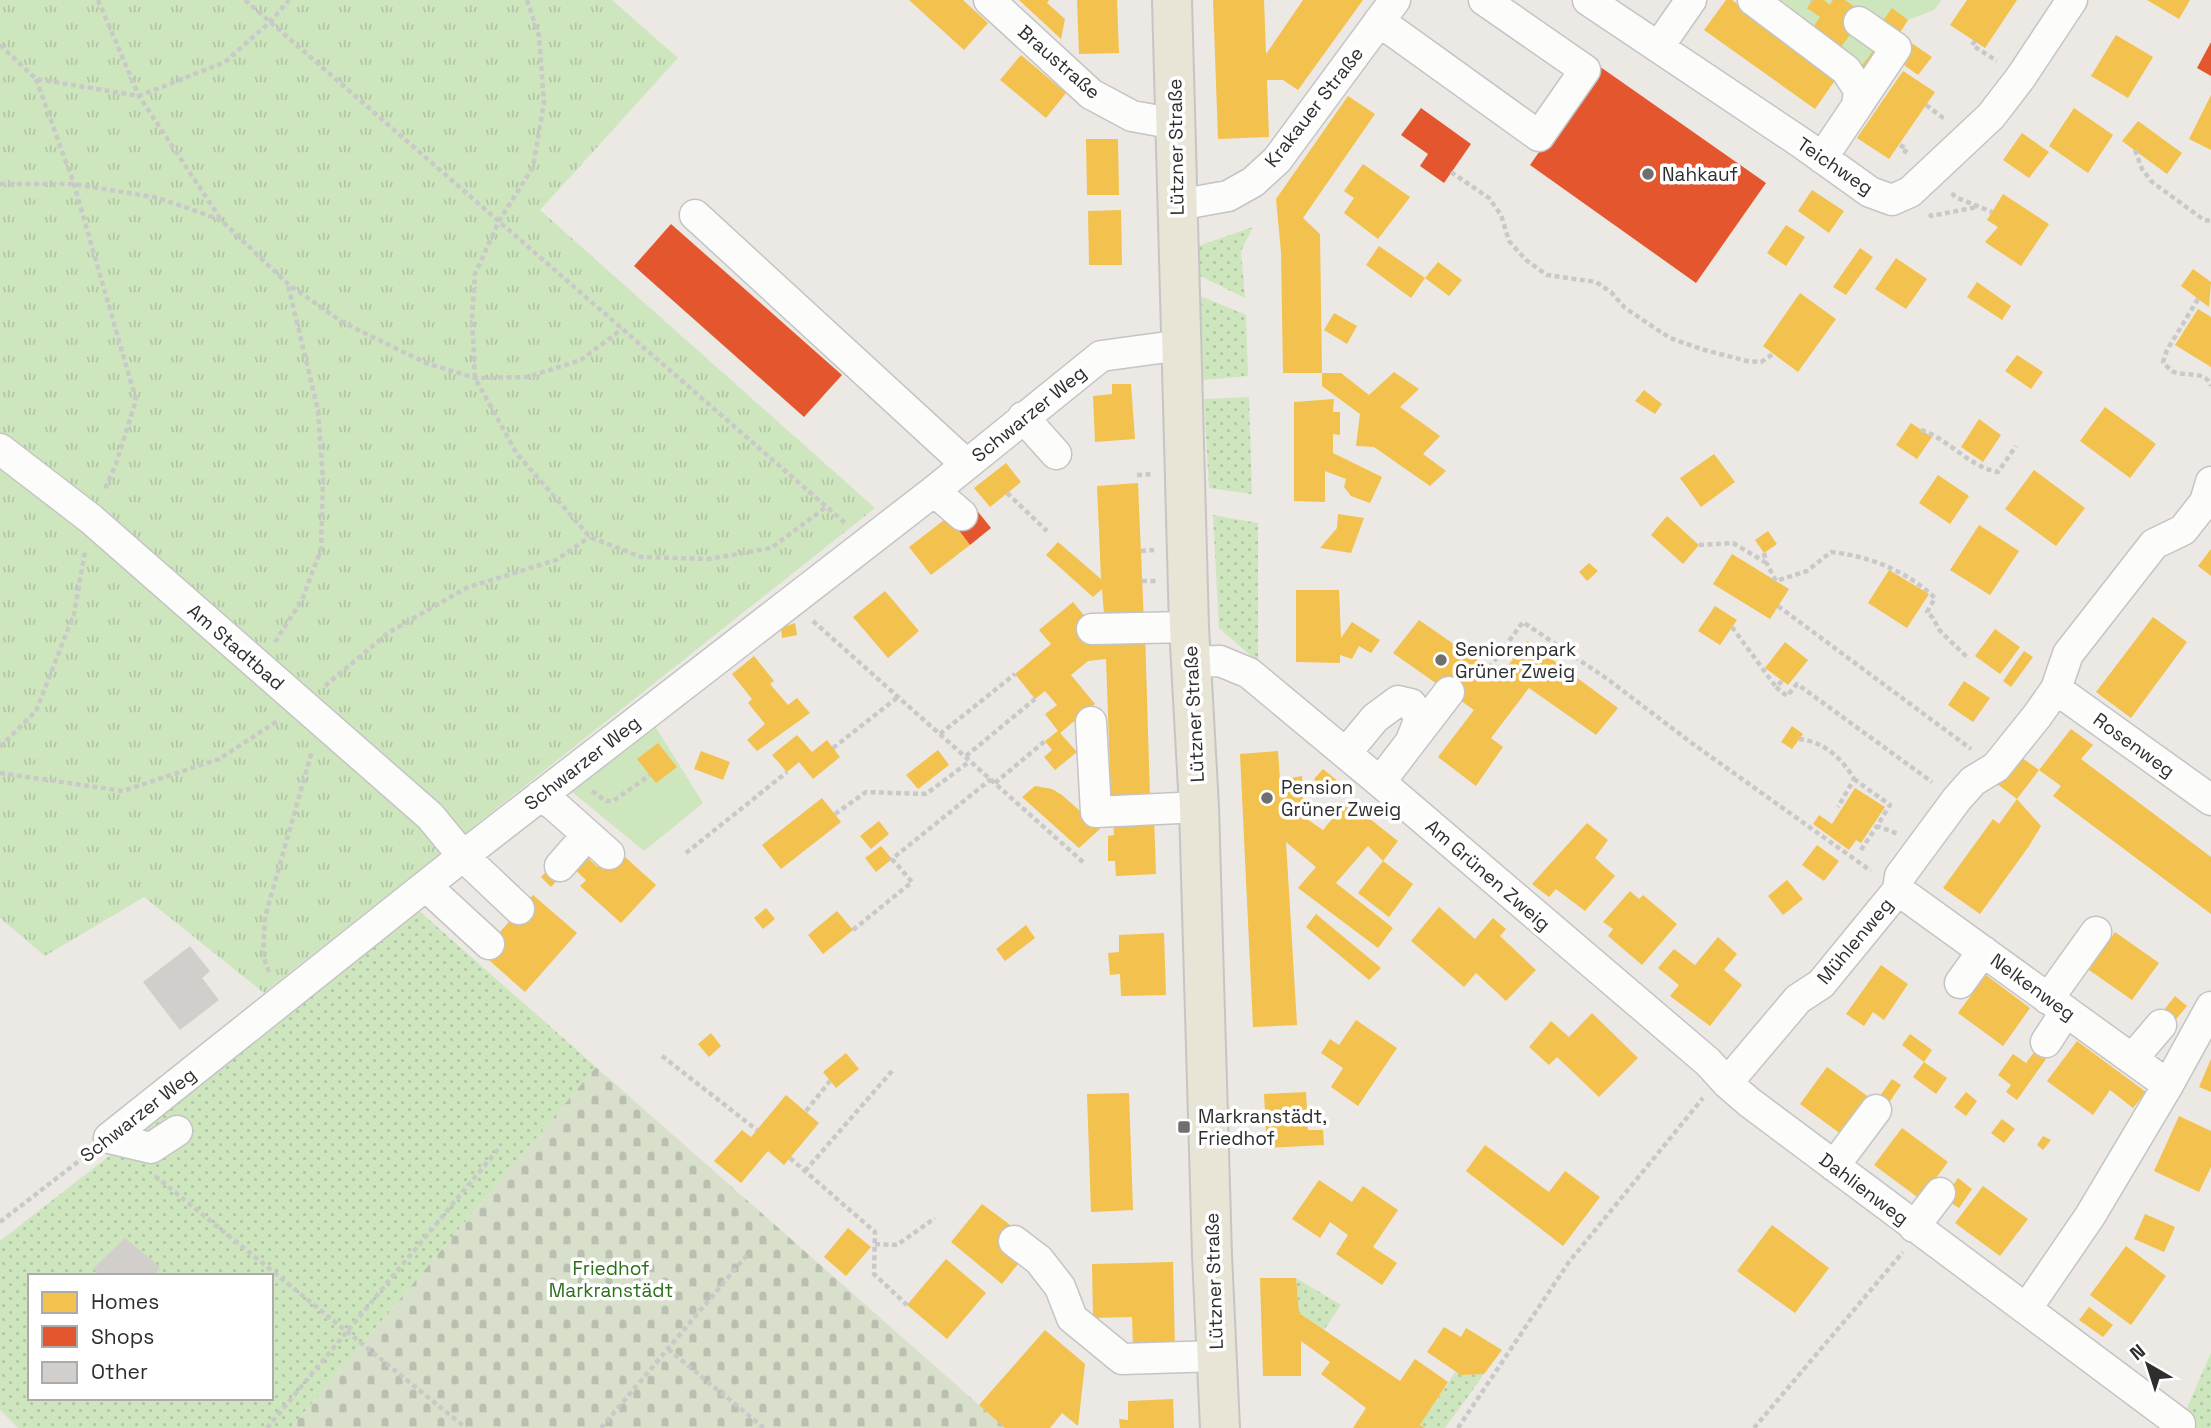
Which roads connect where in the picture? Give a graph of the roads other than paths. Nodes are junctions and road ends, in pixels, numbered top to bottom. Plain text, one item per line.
1 (989, 0) edge
2 (1172, 0) edge
3 (1484, 0) edge
4 (1588, 0) edge
5 (1691, 0) edge
6 (1753, 0) edge
7 (2072, 0) edge
8 (1387, 11) edge
9 (1859, 22) dead end
10 (1659, 46) junction
11 (1857, 106) junction
12 (1175, 124) junction
13 (1822, 158) junction
14 (1178, 205) junction
15 (695, 215) dead end
16 (1182, 345) junction
17 (1023, 417) junction
18 (0, 449) edge
19 (1056, 454) dead end
20 (966, 464) junction
21 (2211, 483) edge
22 (934, 491) junction
23 (962, 515) dead end
24 (1092, 629) dead end
25 (1190, 644) junction
26 (2056, 689) junction
27 (1449, 692) dead end
28 (1091, 722) dead end
29 (1411, 741) junction
30 (1346, 753) junction
31 (1380, 782) junction
32 (540, 796) junction
33 (2211, 800) edge
34 (1199, 807) junction
35 (463, 856) junction
36 (560, 866) dead end
37 (426, 886) junction
38 (1898, 890) junction
39 (519, 909) dead end
40 (2096, 932) dead end
41 (489, 944) dead end
42 (1983, 951) junction
43 (1960, 983) dead end
44 (2057, 1005) junction
45 (2211, 1007) edge
46 (2161, 1025) dead end
47 (2046, 1042) dead end
48 (2132, 1059) junction
49 (1718, 1072) junction
50 (2168, 1085) junction
51 (1876, 1110) dead end
52 (177, 1131) dead end
53 (1834, 1166) junction
54 (1940, 1193) dead end
55 (1917, 1229) junction
56 (1014, 1241) dead end
57 (2026, 1308) junction
58 (1217, 1356) junction
59 (2180, 1424) dead end
60 (1220, 1428) edge

1 - 12 street, Braustraße
2 - 12 main road, Lützner Straße
3 - 8 street
4 - 10 street, Teichweg
5 - 10 street
6 - 11 street
7 - 13 street, Teichweg
8 - 14 street, Krakauer Straße
9 - 11 street
10 - 13 street, Teichweg
11 - 13 street
12 - 14 main road, Lützner Straße
14 - 16 main road, Lützner Straße
15 - 20 street
16 - 17 street, Schwarzer Weg
16 - 25 main road, Lützner Straße
17 - 19 street
17 - 20 street, Schwarzer Weg
18 - 35 street, Am Stadtbad
20 - 22 street, Schwarzer Weg
21 - 26 street, Mühlenweg
22 - 23 street
22 - 32 street, Schwarzer Weg
24 - 25 street, Am Grünen Zweig
25 - 30 street, Am Grünen Zweig
25 - 34 main road, Lützner Straße
26 - 33 street, Rosenweg
26 - 38 street, Mühlenweg
27 - 29 street
28 - 34 street
29 - 30 street
29 - 31 street
30 - 31 street, Am Grünen Zweig
31 - 49 street, Am Grünen Zweig
32 - 35 street, Schwarzer Weg
32 - 36 street
34 - 58 main road, Lützner Straße
35 - 37 street, Schwarzer Weg
35 - 39 street, Am Stadtbad
37 - 41 street
37 - 52 street, Schwarzer Weg
38 - 42 street, Nelkenweg
38 - 49 street, Mühlenweg
40 - 44 street
42 - 43 street
42 - 44 street, Nelkenweg
44 - 47 street
44 - 48 street, Nelkenweg
45 - 50 street
46 - 48 street
48 - 50 street, Nelkenweg
49 - 53 street, Dahlienweg
50 - 57 street
51 - 53 street
53 - 55 street, Dahlienweg
54 - 55 street
55 - 57 street, Dahlienweg
56 - 58 street
57 - 59 street, Dahlienweg
58 - 60 main road, Lützner Straße

